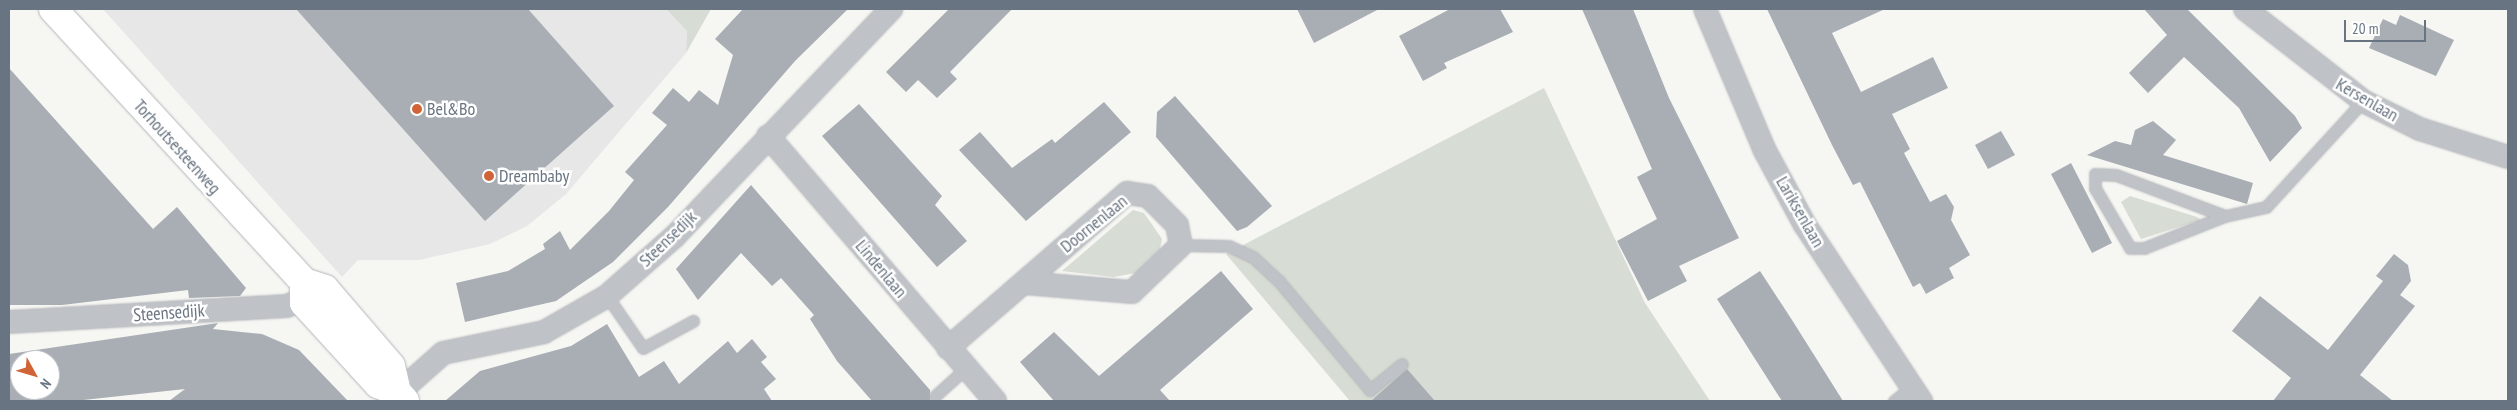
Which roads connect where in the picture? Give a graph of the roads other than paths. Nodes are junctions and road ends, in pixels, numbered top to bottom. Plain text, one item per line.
1 (54, 9) edge
2 (891, 9) edge
3 (1705, 9) edge
4 (2244, 9) edge
5 (2362, 101) junction
6 (768, 136) junction
7 (2508, 157) edge
8 (2225, 216) junction
9 (1181, 245) junction
10 (1024, 283) junction
11 (311, 291) junction
12 (607, 296) junction
13 (693, 321) dead end
14 (9, 322) edge
15 (948, 348) junction
16 (1402, 364) dead end
17 (966, 368) junction
18 (935, 396) dead end
19 (1908, 397) edge
20 (397, 398) edge
21 (995, 401) edge

1 - 11 main road, Torhoutsesteenweg
2 - 6 street, Steensedijk
3 - 19 street, Lariksenlaan
4 - 5 street, Kersenlaan
5 - 7 street, Kersenlaan
5 - 8 lane
6 - 12 street, Steensedijk
6 - 15 street, Lindenlaan
8 - 8 lane
9 - 10 street
9 - 10 street, Doornenlaan
9 - 16 lane
10 - 15 street, Doornenlaan
11 - 14 street, Steensedijk
11 - 20 main road, Torhoutsesteenweg
12 - 13 lane
12 - 20 street, Steensedijk
15 - 17 street, Lindenlaan
17 - 18 lane
17 - 21 street, Lindenlaan

